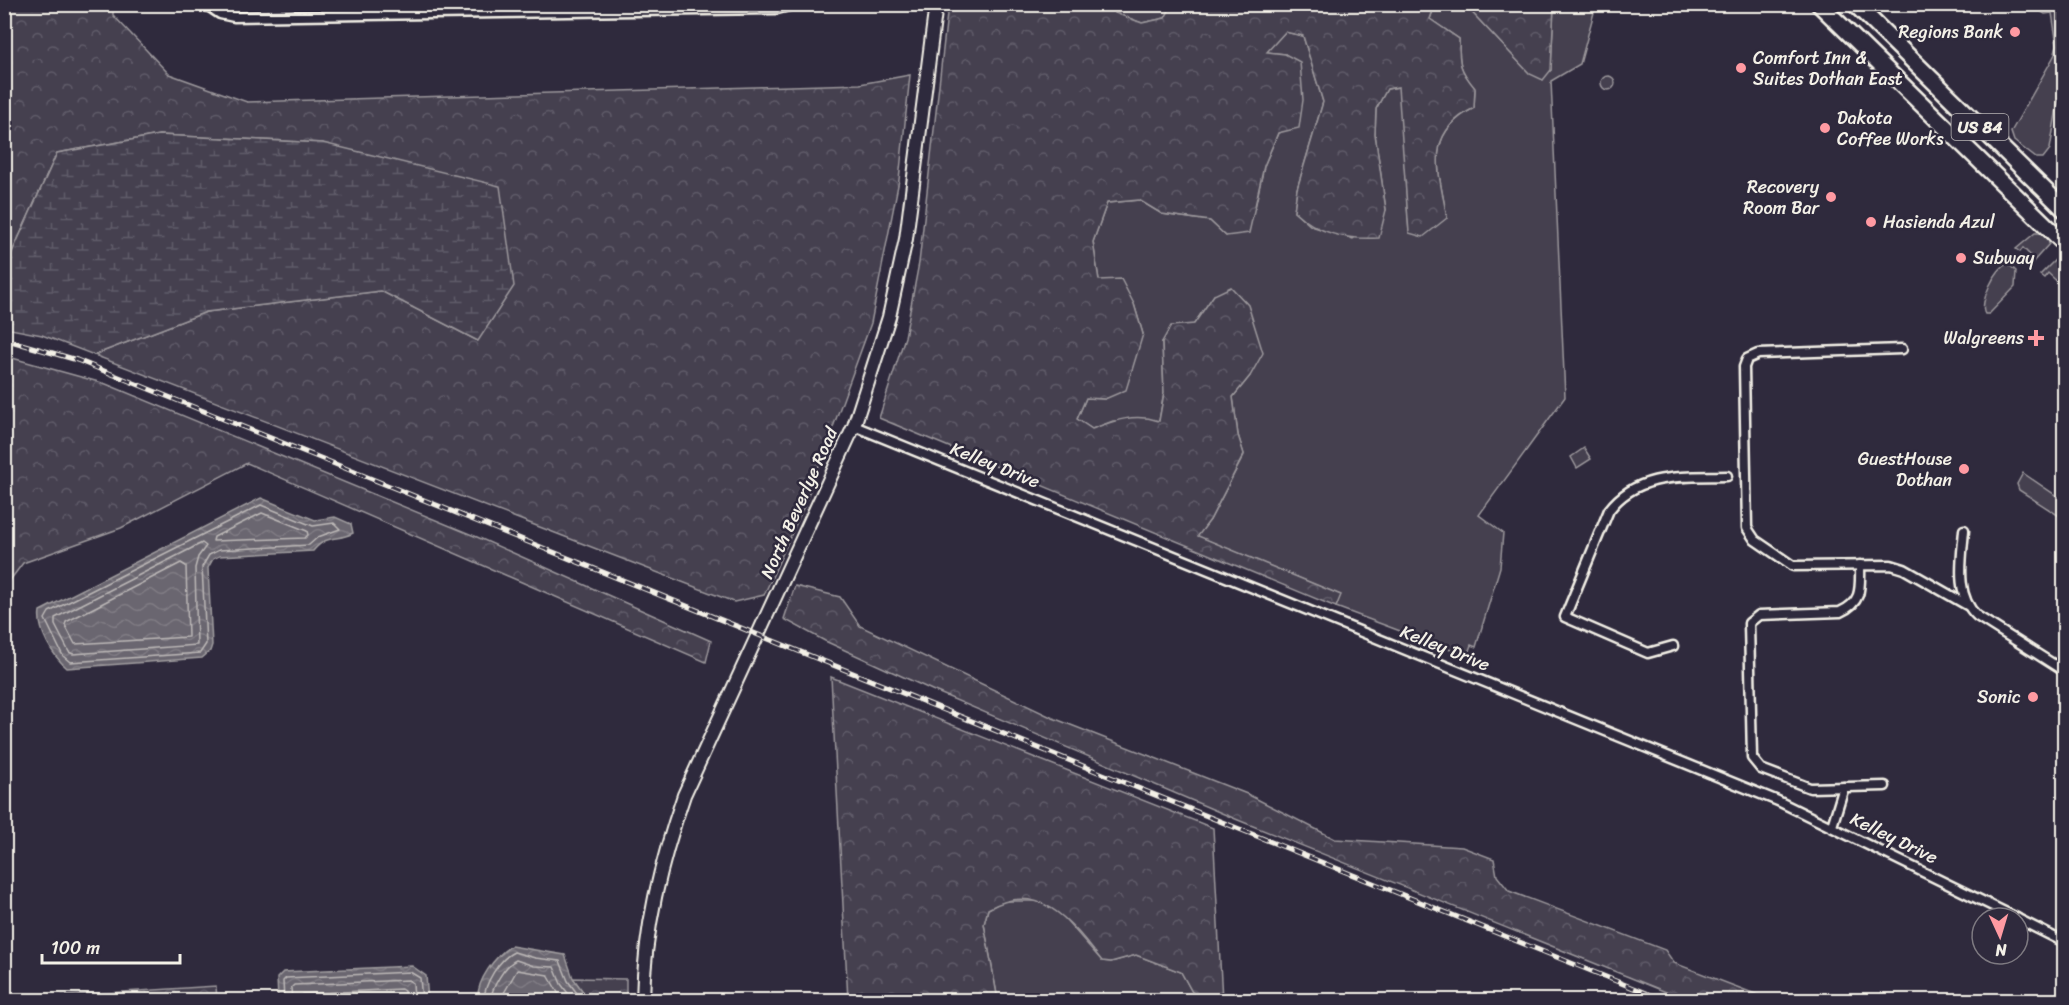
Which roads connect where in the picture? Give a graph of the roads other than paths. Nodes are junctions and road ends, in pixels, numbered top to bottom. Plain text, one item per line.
1 (205, 4) edge
2 (797, 4) edge
3 (936, 4) edge
4 (1819, 4) edge
5 (1855, 4) edge
6 (657, 8) edge
7 (2064, 209) edge
8 (2064, 243) edge
9 (1902, 349) dead end
10 (854, 426) junction
11 (1727, 476) dead end
12 (1964, 530) dead end
13 (1860, 565) junction
14 (1967, 605) junction
15 (1673, 646) dead end
16 (2064, 671) edge
17 (1885, 786) dead end
18 (1844, 787) junction
19 (1832, 826) junction
20 (1993, 906) edge
21 (2030, 925) edge
22 (2064, 942) edge
23 (643, 1000) edge

1 - 6 street
2 - 6 street
3 - 10 street, North Beverlye Road
4 - 8 highway, US 84
5 - 7 highway, US 84
9 - 13 street
10 - 19 street, Kelley Drive
10 - 23 street, North Beverlye Road
11 - 15 street
12 - 14 street
13 - 14 street
13 - 18 street
14 - 16 street
17 - 18 street
18 - 19 street
19 - 20 street, Kelley Drive
21 - 22 street, Kelley Drive

